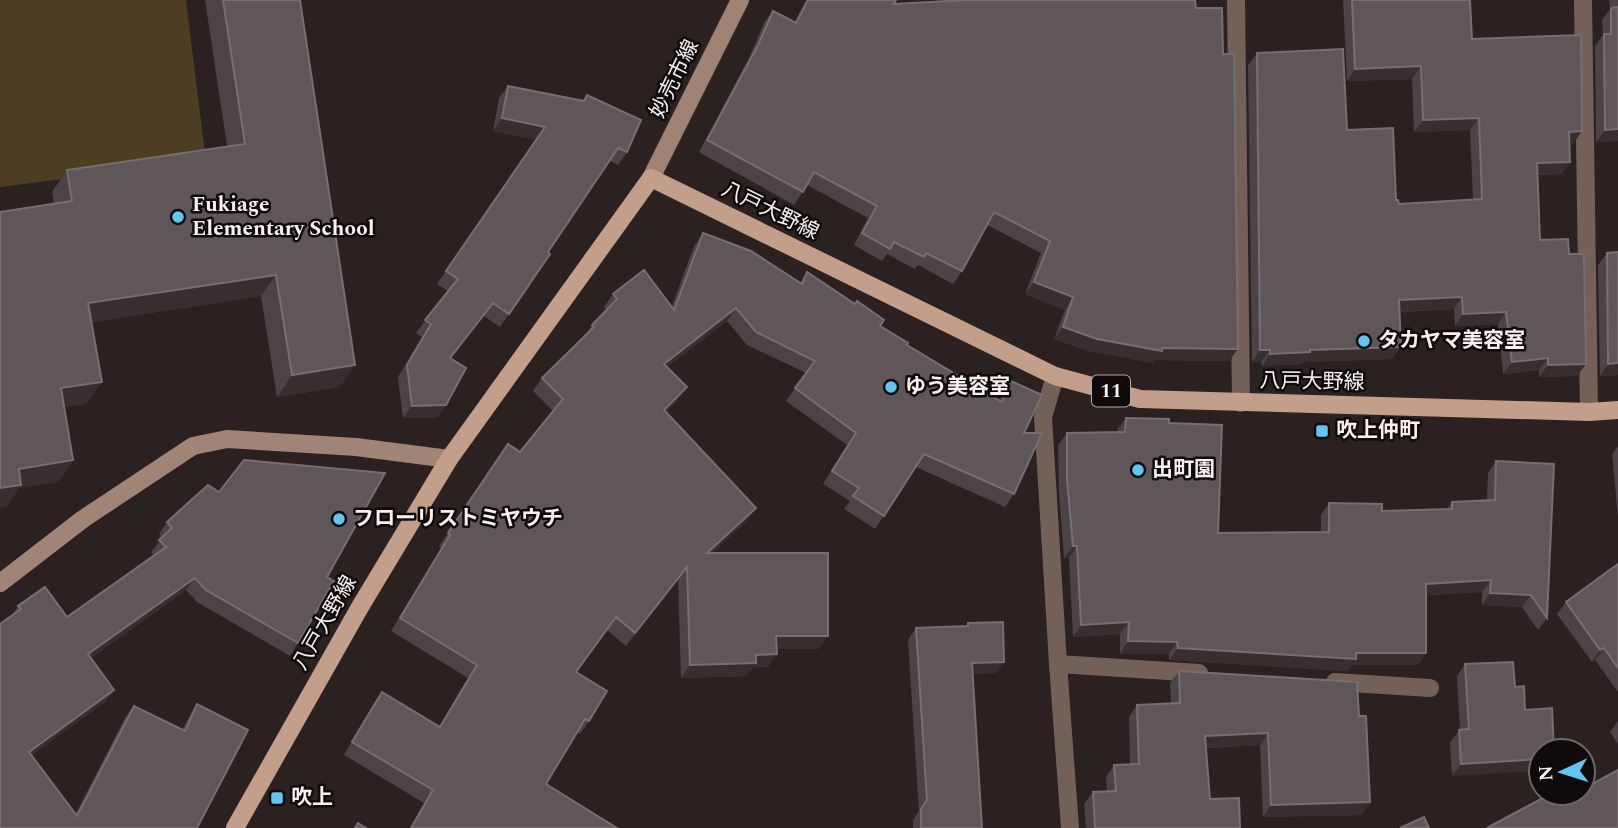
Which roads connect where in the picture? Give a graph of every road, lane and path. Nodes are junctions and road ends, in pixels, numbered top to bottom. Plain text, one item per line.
1 (740, 0) edge
2 (1236, 0) edge
3 (1583, 0) edge
4 (651, 178) junction
5 (1055, 376) junction
6 (1241, 403) junction
7 (1618, 410) edge
8 (1589, 412) junction
9 (449, 459) junction
10 (0, 583) edge
11 (1058, 664) junction
12 (1223, 675) edge
13 (1320, 681) edge
14 (1430, 688) dead end
15 (235, 828) edge
16 (1070, 828) edge

1 - 4 main road, 妙売市線
2 - 6 street
3 - 8 street
4 - 5 main road, 八戸大野線 / 11
4 - 9 main road, 八戸大野線
5 - 6 main road, 八戸大野線 / 11
5 - 11 street
6 - 8 main road, 八戸大野線 / 11
7 - 8 main road, 八戸大野線 / 11
9 - 10 main road
9 - 15 main road, 八戸大野線
11 - 12 street
11 - 16 street
13 - 14 street

